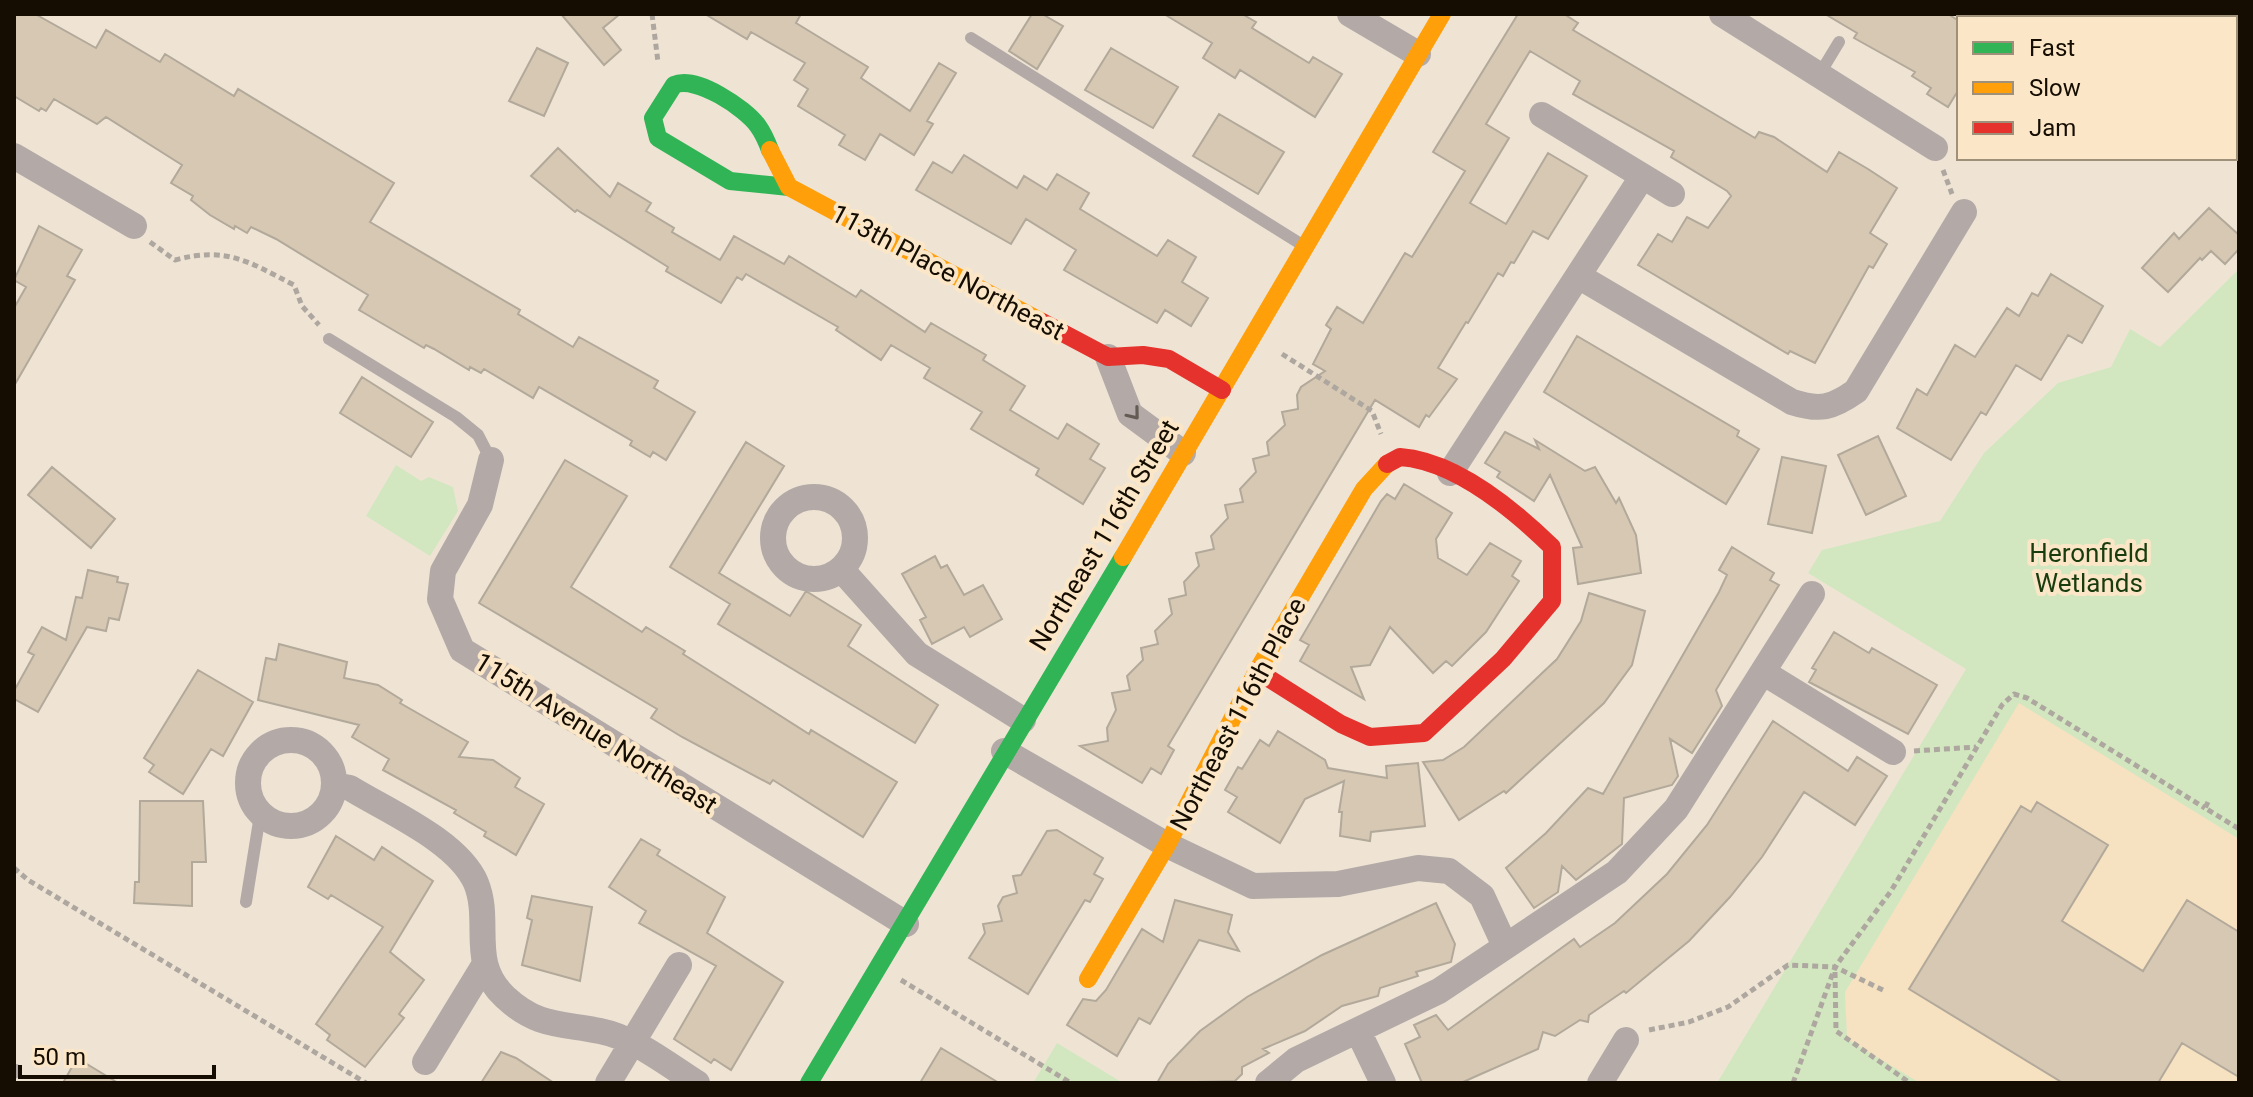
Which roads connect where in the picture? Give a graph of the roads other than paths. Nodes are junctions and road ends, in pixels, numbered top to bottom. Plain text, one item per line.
1 (1350, 14) edge
2 (1442, 14) edge
3 (1722, 14) edge
4 (971, 38) dead end
5 (1839, 42) dead end
6 (1418, 54) junction
7 (1819, 75) junction
8 (1542, 115) dead end
9 (1935, 148) road end
10 (14, 156) edge
11 (1642, 177) junction
12 (789, 187) junction
13 (1672, 194) dead end
14 (1963, 215) road end
15 (134, 226) road end
16 (1307, 248) junction
17 (1580, 277) junction
18 (329, 339) road end
19 (1108, 357) junction
20 (1222, 390) junction
21 (1183, 453) junction
22 (491, 460) joint
23 (1450, 473) junction
24 (841, 569) dead end
25 (1812, 594) dead end
26 (1257, 671) junction
27 (1764, 673) junction
28 (1023, 720) junction
29 (1004, 751) junction
30 (1893, 752) road end
31 (334, 785) junction
32 (260, 815) junction
33 (1167, 845) junction
34 (246, 902) dead end
35 (906, 924) junction
36 (1505, 946) junction
37 (679, 965) dead end
38 (483, 967) junction
39 (1088, 979) dead end
40 (1359, 1033) junction
41 (1626, 1040) road end
42 (632, 1042) junction
43 (425, 1062) dead end
44 (608, 1083) edge
45 (697, 1083) edge
46 (809, 1083) edge
47 (1268, 1083) edge
48 (1383, 1083) edge
49 (1600, 1083) edge

1 - 6 street
2 - 6 street, Northeast 116th Street
3 - 7 street
4 - 16 lane
5 - 7 lane
6 - 16 street, Northeast 116th Street
7 - 9 street
8 - 11 street
10 - 15 street
11 - 13 street
11 - 17 street
12 - 12 street, 113th Place Northeast
12 - 19 street, 113th Place Northeast
14 - 17 street
16 - 20 street, Northeast 116th Street
17 - 23 street
18 - 22 lane
19 - 20 street
19 -> 21 street
20 - 21 street, Northeast 116th Street
21 - 28 street, Northeast 116th Street
22 - 35 street, 115th Avenue Northeast
23 - 26 street, Northeast 116th Place
23 - 26 street
24 - 28 street
25 - 27 street
26 - 33 street, Northeast 116th Place
27 - 30 street
27 - 36 street
28 - 29 street, Northeast 116th Street
29 - 33 street
29 - 35 street, Northeast 116th Street
31 - 32 street
31 - 32 street
31 - 38 street
32 - 34 lane
33 - 36 street
33 - 39 street, Northeast 116th Place
35 - 46 street, Northeast 116th Street
36 - 40 street
37 - 42 street
38 - 42 street
38 - 43 street
40 - 47 street
40 - 48 street
41 - 49 street
42 - 44 street
42 - 45 street

